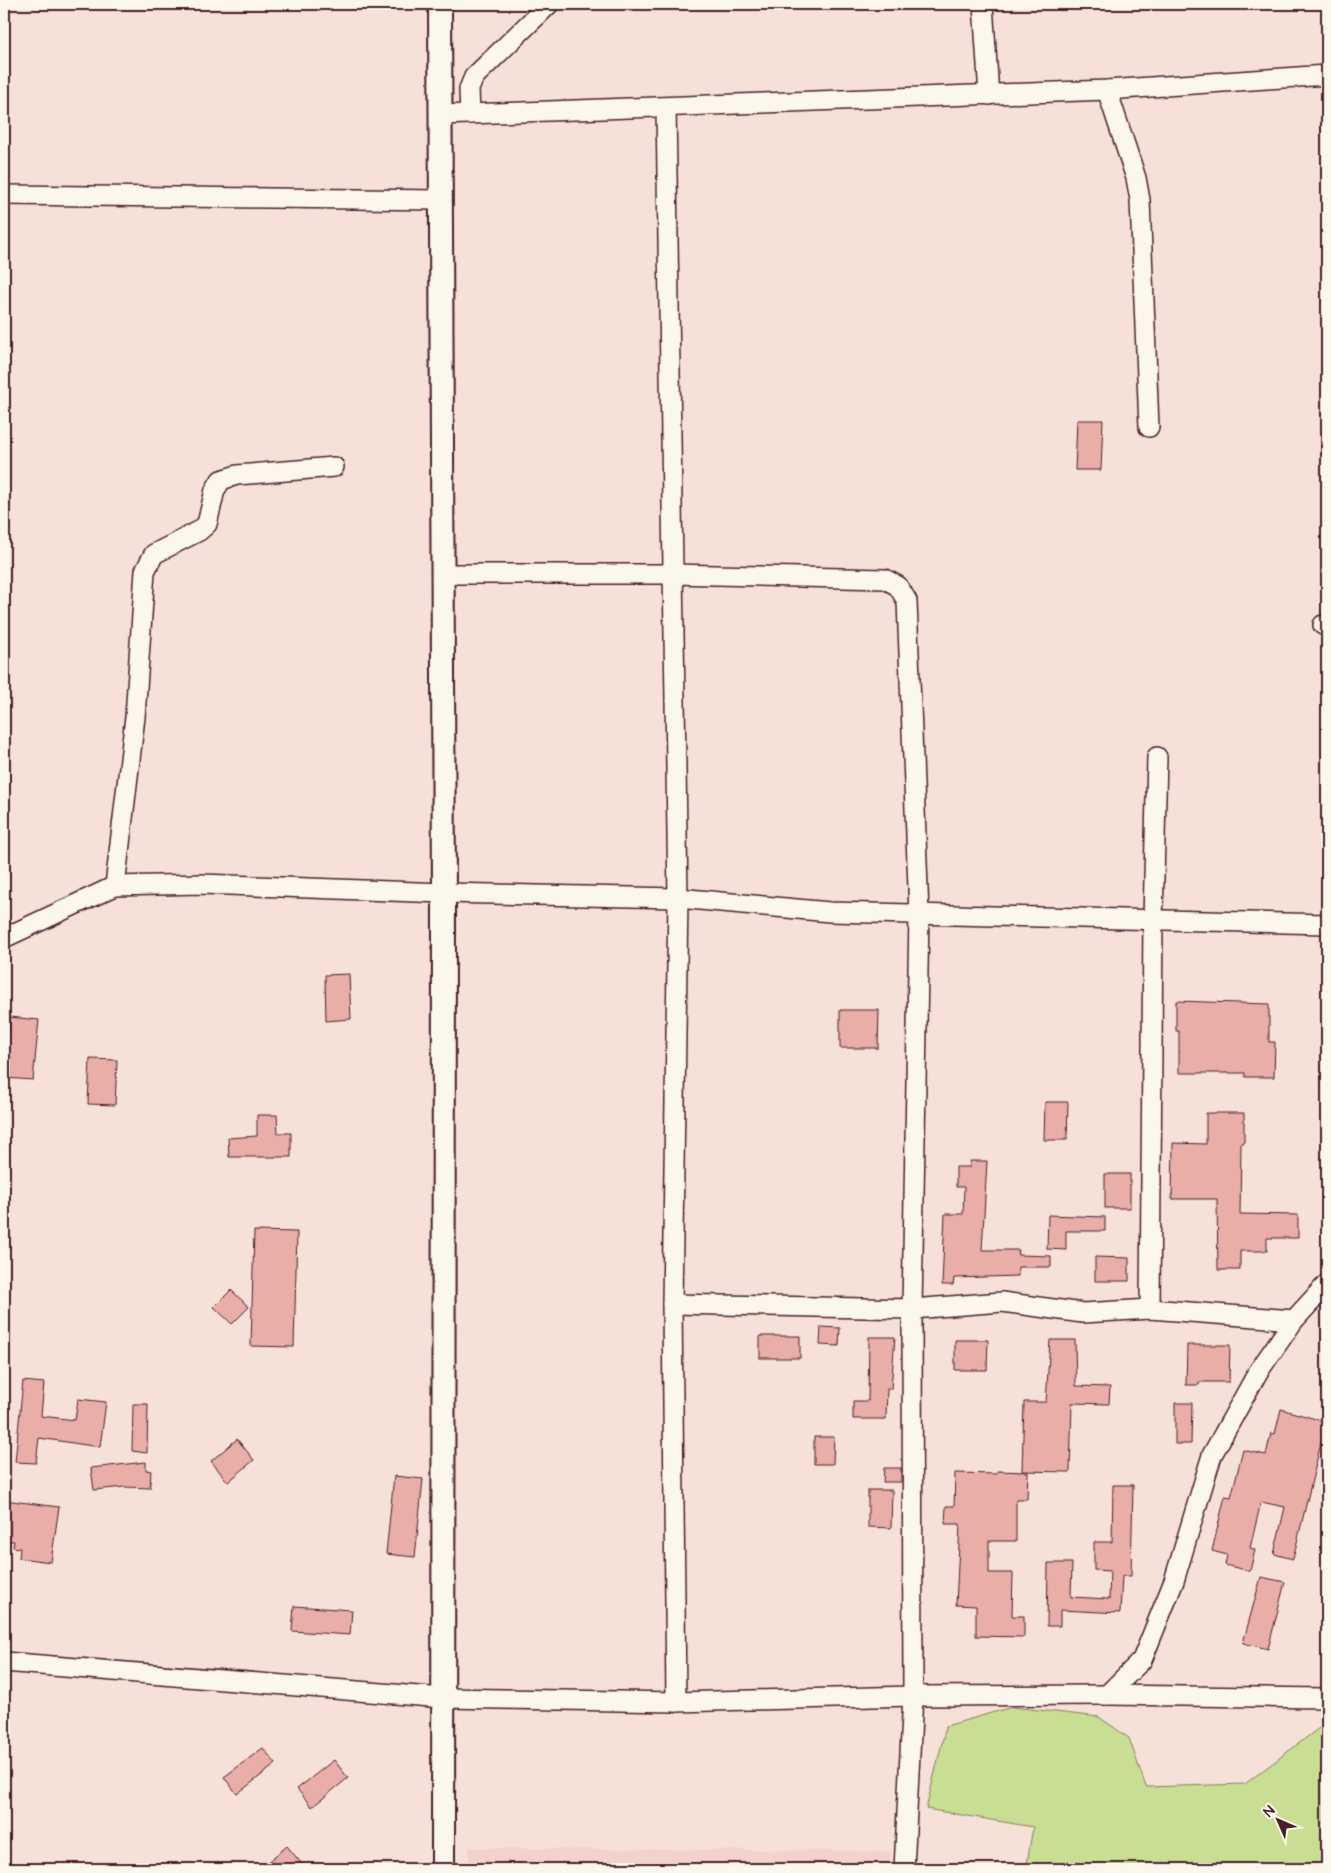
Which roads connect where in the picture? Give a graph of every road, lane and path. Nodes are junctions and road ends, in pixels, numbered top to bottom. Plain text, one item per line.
1 (440, 4) edge
2 (550, 4) edge
3 (983, 4) edge
4 (1327, 75) edge
5 (1107, 90) junction
6 (989, 95) junction
7 (666, 107) junction
8 (470, 114) junction
9 (441, 115) junction
10 (4, 195) edge
11 (440, 200) junction
12 (1149, 427) dead end
13 (334, 467) dead end
14 (444, 574) junction
15 (672, 574) junction
16 (1157, 757) dead end
17 (115, 886) junction
18 (444, 893) junction
19 (678, 898) junction
20 (919, 914) junction
21 (1152, 919) junction
22 (1327, 924) edge
23 (4, 938) edge
24 (1327, 1284) edge
25 (672, 1304) junction
26 (912, 1309) junction
27 (1150, 1309) junction
28 (1294, 1320) junction
29 (4, 1662) edge
30 (1107, 1695) junction
31 (914, 1696) junction
32 (443, 1698) junction
33 (1327, 1698) edge
34 (676, 1702) junction
35 (443, 1869) edge
36 (904, 1869) edge

1 - 9 street
2 - 8 street
3 - 6 street
4 - 5 street
5 - 6 street
5 - 12 street
6 - 7 street
7 - 8 street
7 - 15 street
8 - 9 street
9 - 11 street
10 - 11 street
11 - 14 street
13 - 17 street
14 - 15 street
14 - 18 street
15 - 19 street
15 - 20 street
16 - 21 street
17 - 18 street
17 - 23 street
18 - 19 street
18 - 32 street
19 - 20 street
19 - 25 street
20 - 21 street
20 - 26 street
21 - 22 street
21 - 27 street
24 - 28 street
25 - 26 street
25 - 34 street
26 - 27 street
26 - 31 street
27 - 28 street
28 - 30 street
29 - 32 street
30 - 31 street
30 - 33 street
31 - 34 street
31 - 36 street
32 - 34 street
32 - 35 street

